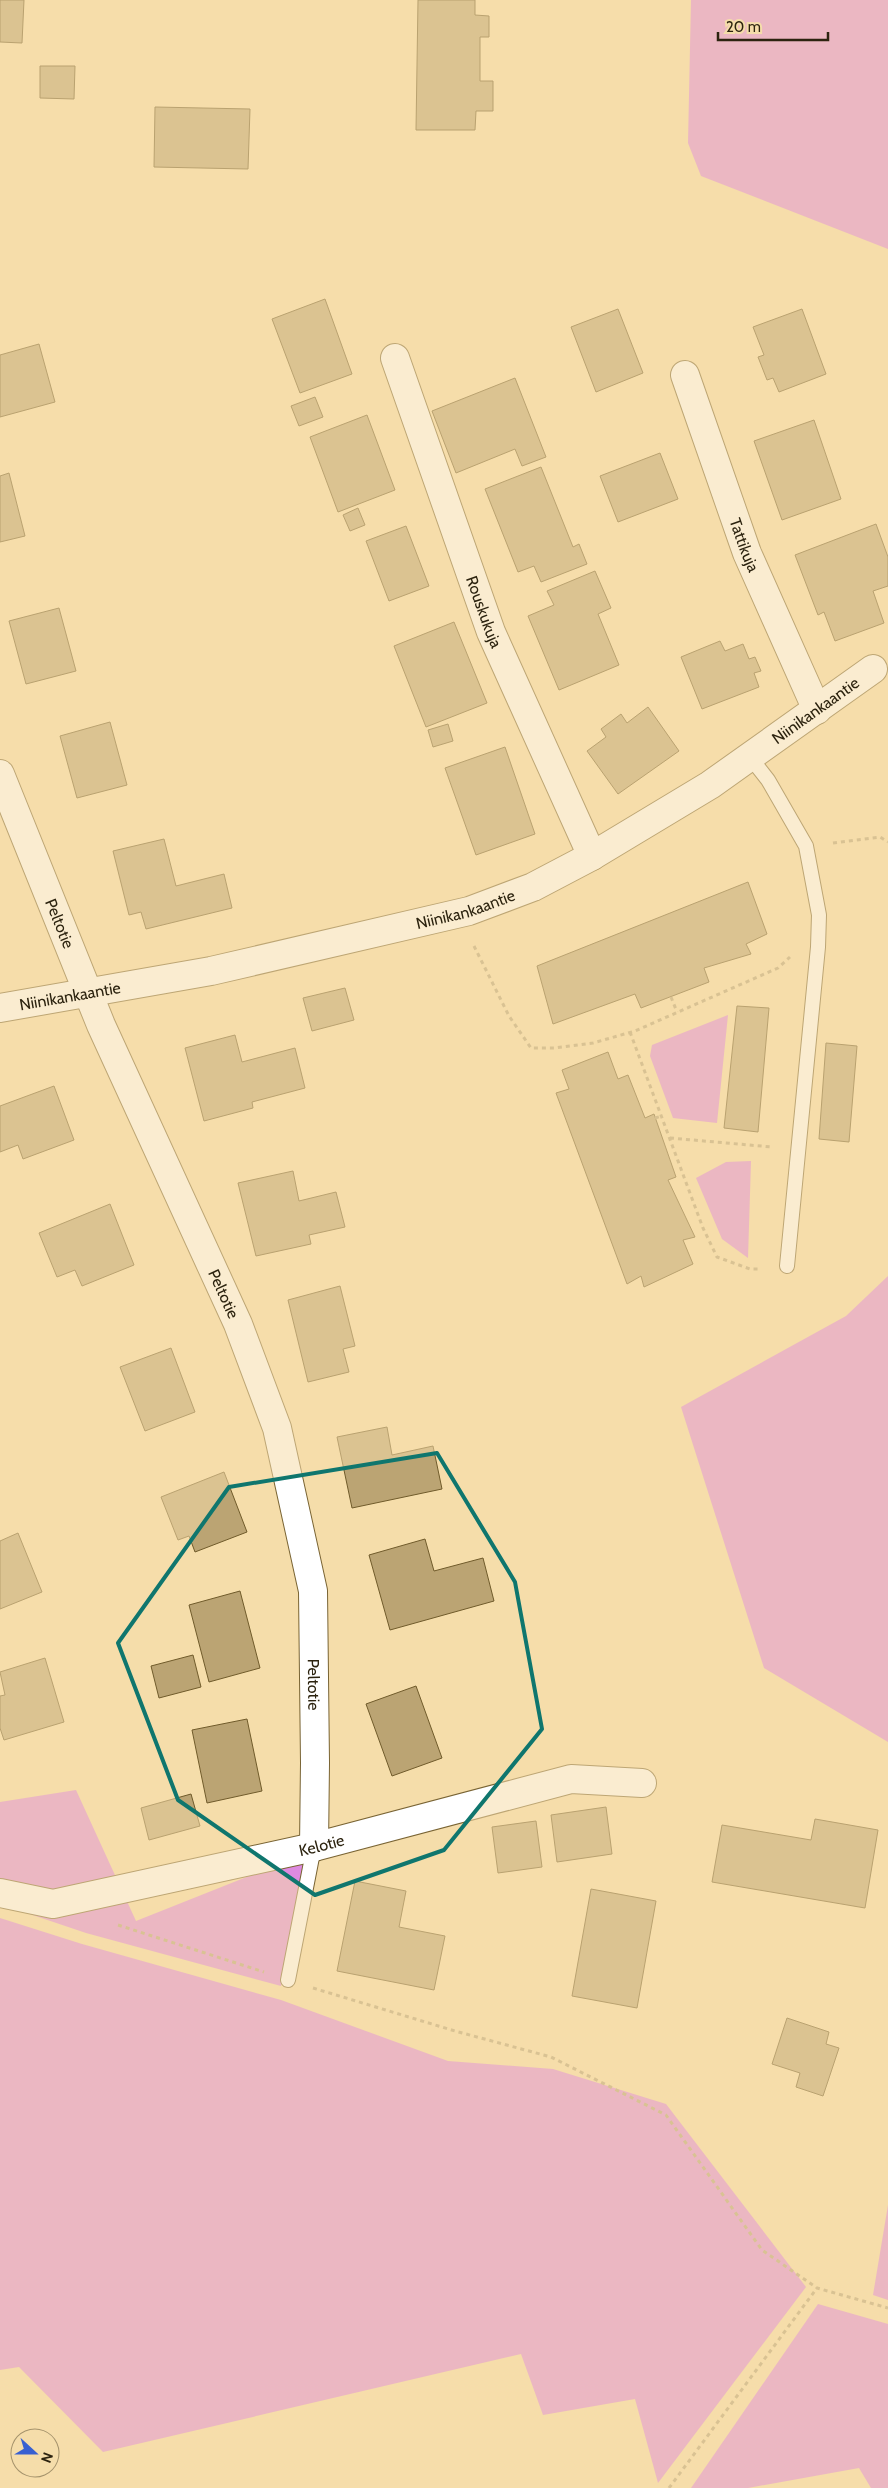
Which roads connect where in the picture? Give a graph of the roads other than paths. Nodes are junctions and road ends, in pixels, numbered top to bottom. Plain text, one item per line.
1 (395, 358) dead end
2 (685, 375) dead end
3 (872, 669) dead end
4 (817, 710) junction
5 (750, 757) junction
6 (0, 774) edge
7 (592, 856) junction
8 (88, 992) junction
9 (0, 1008) edge
10 (787, 1266) road end
11 (642, 1783) dead end
12 (314, 1847) junction
13 (0, 1892) edge
14 (288, 1980) dead end

1 - 7 street, Rouskukuja
2 - 4 street, Tattikuja
3 - 4 street, Niinikankaantie
4 - 5 street, Niinikankaantie
5 - 7 street, Niinikankaantie
5 - 10 lane
6 - 8 street, Peltotie
7 - 8 street, Niinikankaantie
8 - 9 street, Niinikankaantie
8 - 12 street, Peltotie
11 - 12 street, Kelotie
12 - 13 street, Kelotie
12 - 14 lane

